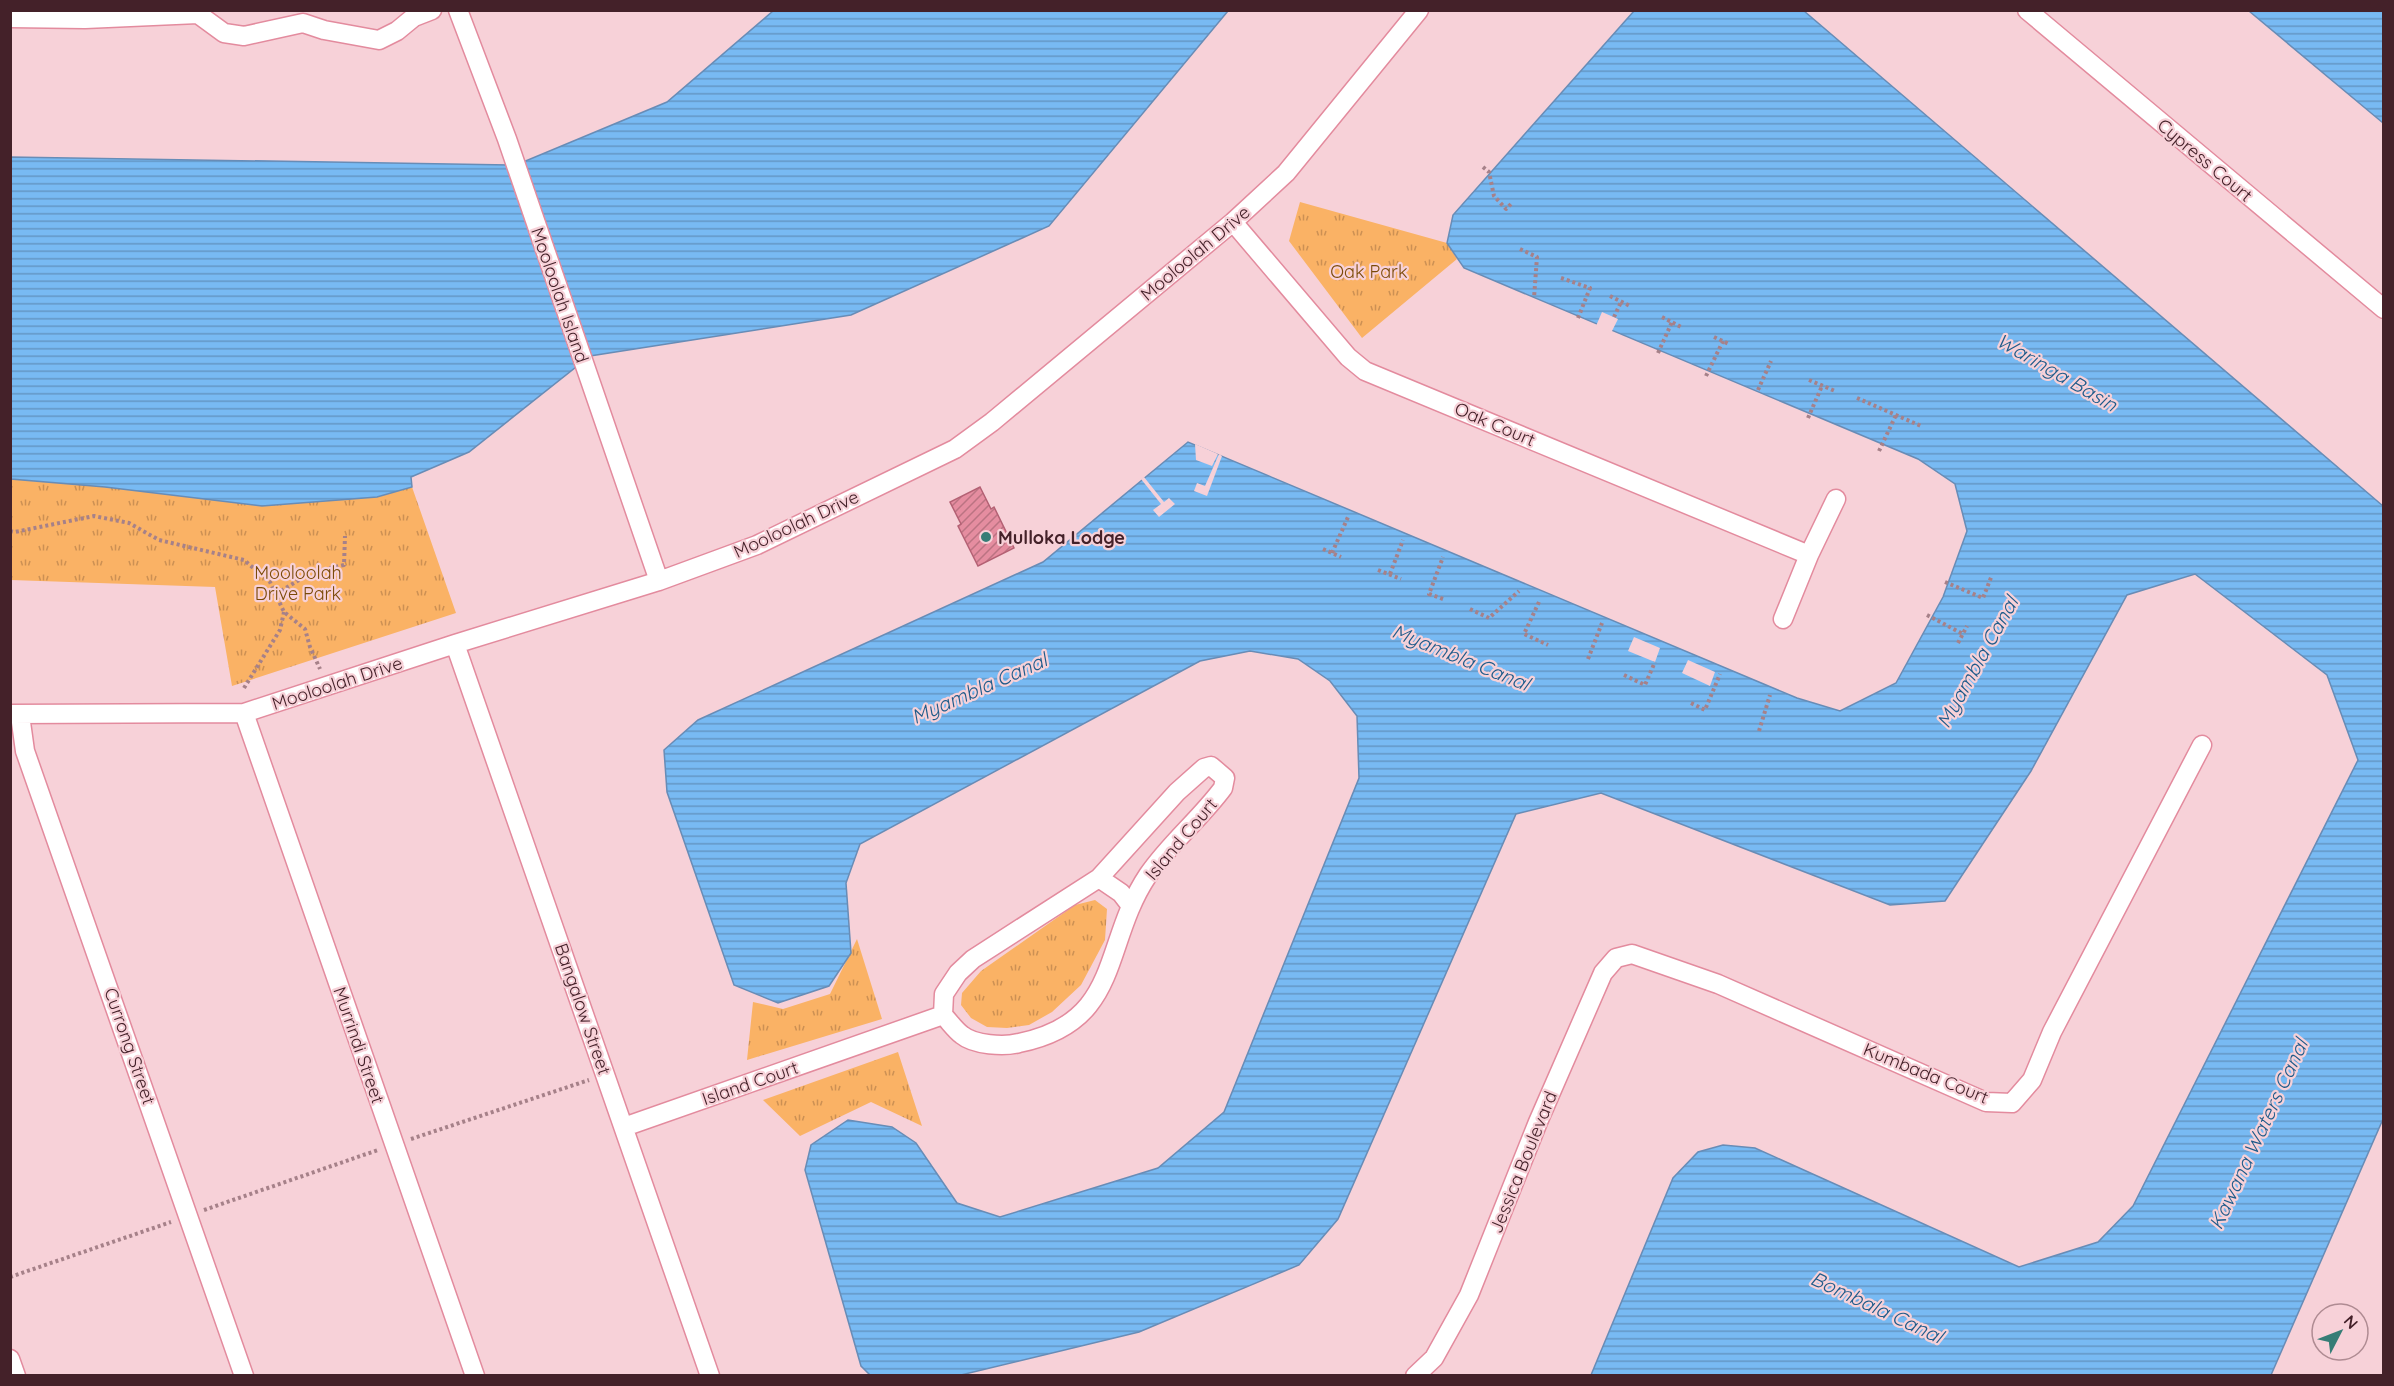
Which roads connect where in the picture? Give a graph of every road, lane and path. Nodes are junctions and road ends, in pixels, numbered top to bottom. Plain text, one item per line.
1 (432, 10) edge
2 (458, 10) edge
3 (1419, 10) edge
4 (2027, 10) edge
5 (198, 12) edge
6 (10, 18) edge
7 (1484, 167) dead end
8 (1513, 201) dead end
9 (1233, 222) junction
10 (1520, 249) dead end
11 (1561, 278) dead end
12 (1610, 296) dead end
13 (1534, 298) dead end
14 (1621, 302) junction
15 (1630, 306) dead end
16 (2384, 309) edge
17 (1614, 317) dead end
18 (1662, 317) dead end
19 (1578, 318) dead end
20 (1672, 322) junction
21 (1681, 327) dead end
22 (1714, 337) dead end
23 (1723, 341) junction
24 (1729, 344) dead end
25 (1658, 353) dead end
26 (1771, 361) dead end
27 (1706, 376) dead end
28 (1809, 380) dead end
29 (1822, 386) junction
30 (1758, 390) dead end
31 (1835, 391) dead end
32 (1857, 398) dead end
33 (1896, 415) junction
34 (1808, 418) dead end
35 (1920, 426) dead end
36 (1879, 451) dead end
37 (1836, 499) dead end
38 (1347, 517) dead end
39 (10, 531) edge
40 (345, 536) dead end
41 (1403, 540) dead end
42 (1323, 549) dead end
43 (1332, 553) junction
44 (1809, 555) junction
45 (1443, 557) dead end
46 (1341, 558) dead end
47 (1378, 570) dead end
48 (1390, 574) junction
49 (1992, 575) dead end
50 (1401, 579) dead end
51 (659, 581) junction
52 (1945, 582) dead end
53 (1519, 591) dead end
54 (276, 594) junction
55 (1443, 598) dead end
56 (1539, 602) dead end
57 (1470, 609) dead end
58 (284, 612) junction
59 (1928, 615) dead end
60 (1783, 619) dead end
61 (1602, 623) dead end
62 (1967, 626) dead end
63 (1963, 634) junction
64 (1958, 643) dead end
65 (454, 644) junction
66 (1548, 645) dead end
67 (1588, 659) dead end
68 (1655, 662) dead end
69 (1720, 674) dead end
70 (1624, 675) dead end
71 (330, 686) junction
72 (244, 688) dead end
73 (1770, 695) dead end
74 (1691, 703) dead end
75 (244, 713) junction
76 (15, 714) edge
77 (1759, 732) dead end
78 (2202, 745) dead end
79 (1099, 878) junction
80 (1131, 906) junction
81 (1632, 954) joint
82 (944, 1015) junction
83 (605, 1074) junction
84 (624, 1126) junction
85 (394, 1144) junction
86 (189, 1215) junction
87 (10, 1277) edge
88 (10, 1359) edge
89 (16, 1376) edge
90 (244, 1376) edge
91 (475, 1376) edge
92 (710, 1376) edge
93 (1415, 1376) edge

1 - 5 street
2 - 51 street, Mooloolah Island
3 - 9 street, Mooloolah Drive
4 - 16 street, Cypress Court
5 - 6 street
7 - 8 path
9 - 44 street, Oak Court
9 - 51 street, Mooloolah Drive
10 - 13 path
11 - 19 path
12 - 14 path
14 - 15 path
14 - 17 path
18 - 20 path
20 - 21 path
20 - 25 path
22 - 23 path
23 - 24 path
23 - 27 path
26 - 30 path
28 - 29 path
29 - 31 path
29 - 34 path
32 - 33 path
33 - 35 path
33 - 36 path
37 - 44 street
38 - 43 path
39 - 54 path
40 - 54 path
41 - 48 path
42 - 43 path
43 - 46 path
44 - 60 street
45 - 55 path
47 - 48 path
48 - 50 path
49 - 52 path
51 - 65 street, Mooloolah Drive
53 - 57 path
54 - 58 path
56 - 66 path
58 - 71 path
58 - 72 path
59 - 63 path
61 - 67 path
62 - 63 path
63 - 64 path
65 - 71 street, Mooloolah Drive
65 - 83 street, Bangalow Street
68 - 70 path
69 - 74 path
71 - 75 street, Mooloolah Drive
73 - 77 path
75 - 76 street, Mooloolah Drive
75 - 85 street, Murrindi Street
76 - 86 street, Currong Street
78 - 81 street, Kumbada Court
79 - 80 street
79 - 80 street, Island Court
79 - 82 street, Island Court
80 - 82 street, Island Court
81 - 93 street, Jessica Boulevard
82 - 84 street, Island Court
83 - 84 street, Bangalow Street
83 - 85 path
84 - 92 street, Bangalow Street
85 - 86 path
85 - 91 street, Murrindi Street
86 - 87 path
86 - 90 street, Currong Street
88 - 89 street

